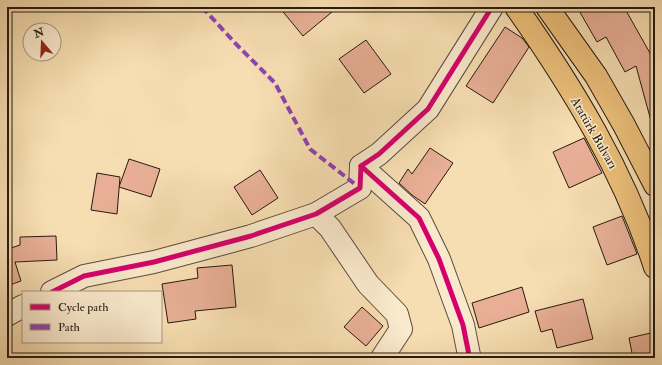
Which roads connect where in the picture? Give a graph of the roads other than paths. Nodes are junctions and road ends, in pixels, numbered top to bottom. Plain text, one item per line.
1 (492, 7) edge
2 (516, 7) edge
3 (547, 7) edge
4 (361, 166) junction
5 (655, 185) edge
6 (316, 214) junction
7 (655, 267) edge
8 (54, 291) edge
9 (22, 307) edge
10 (7, 315) edge
11 (382, 358) edge
12 (468, 358) edge

1 - 4 street
2 - 7 highway, Atatürk Bulvarı
3 - 5 highway
4 - 6 street
4 - 12 street
6 - 8 street
6 - 11 street
9 - 10 street

